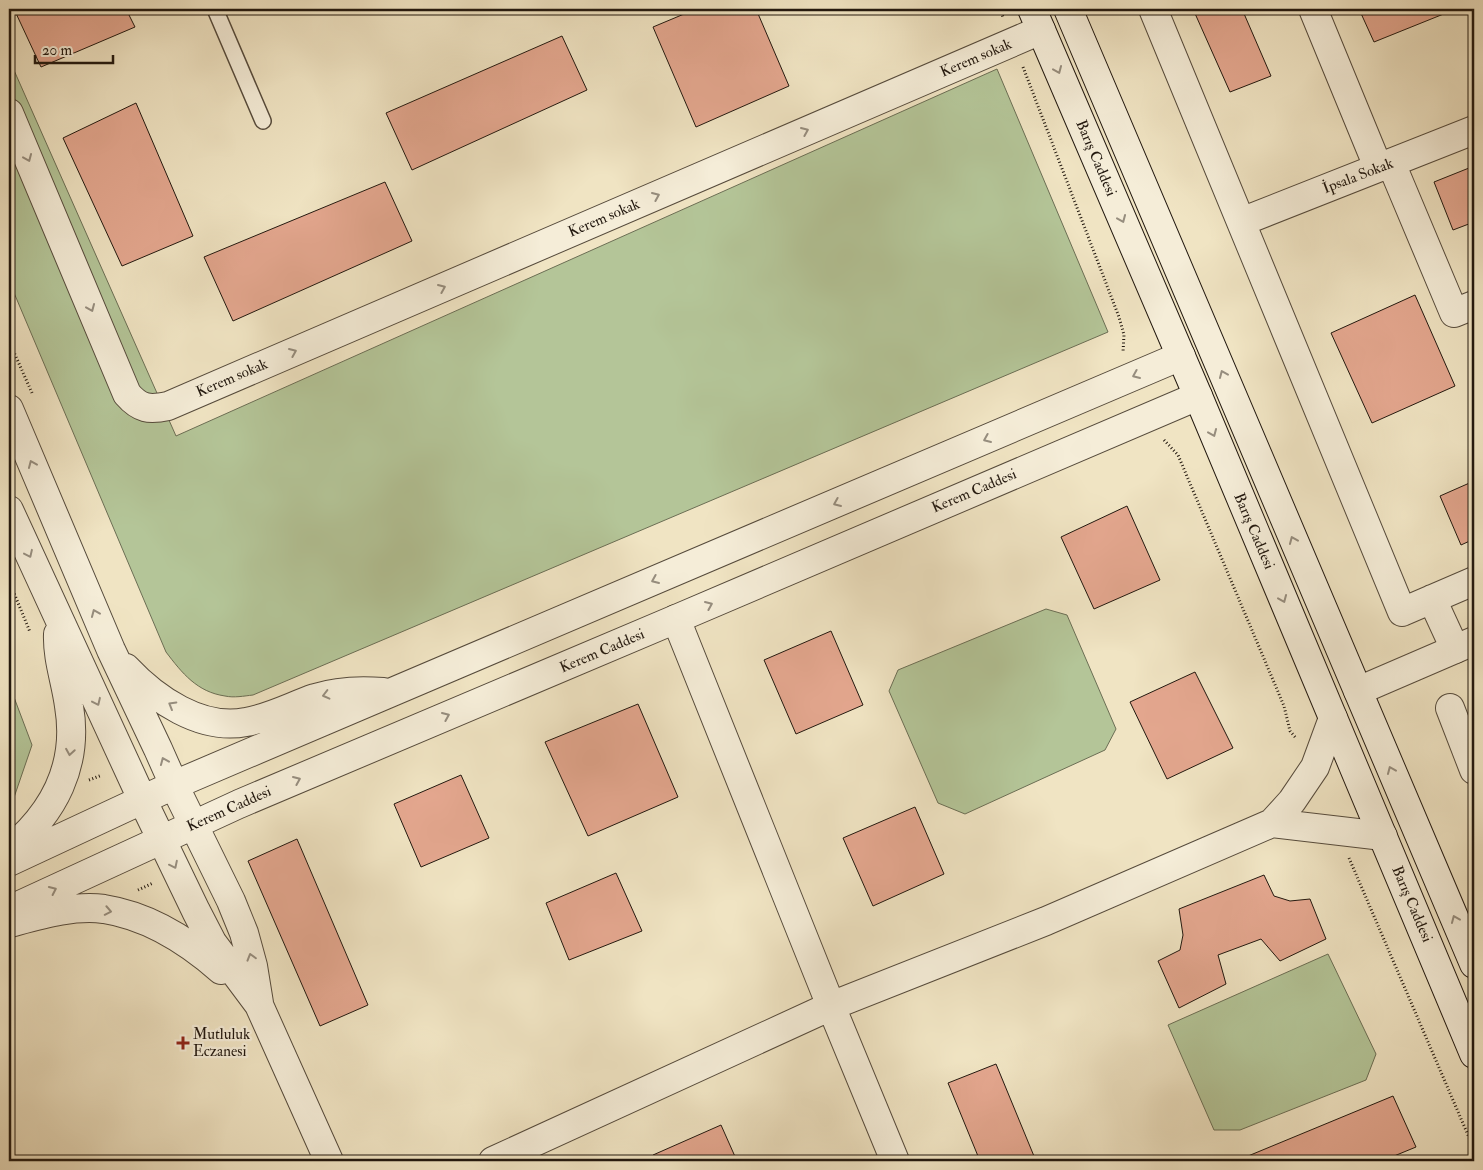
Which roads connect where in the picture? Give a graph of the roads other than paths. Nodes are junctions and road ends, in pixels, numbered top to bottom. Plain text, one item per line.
1 (215, 9) edge
2 (1068, 9) edge
3 (1153, 9) edge
4 (1312, 9) edge
5 (1037, 19) edge
6 (9, 113) edge
7 (263, 121) dead end
8 (1474, 130) edge
9 (1384, 165) junction
10 (1241, 222) junction
11 (1474, 305) edge
12 (1181, 356) junction
13 (1198, 396) junction
14 (9, 409) edge
15 (9, 510) edge
16 (1474, 581) edge
17 (1432, 599) junction
18 (58, 618) junction
19 (676, 619) junction
20 (1465, 645) edge
21 (111, 650) junction
22 (1358, 691) junction
23 (392, 693) junction
24 (1450, 708) dead end
25 (1333, 718) junction
26 (1474, 770) edge
27 (174, 785) junction
28 (142, 800) junction
29 (1272, 823) junction
30 (194, 825) junction
31 (1383, 836) junction
32 (162, 840) junction
33 (9, 850) edge
34 (9, 862) edge
35 (9, 910) edge
36 (9, 923) edge
37 (1474, 964) edge
38 (260, 1005) junction
39 (831, 1006) junction
40 (1474, 1054) edge
41 (329, 1161) edge
42 (493, 1161) edge
43 (895, 1161) edge

1 - 7 lane
22 -> 2 street
3 - 10 street
4 - 9 street
6 -> 5 street, Kerem sokak
5 -> 12 street, Barış Caddesi
8 - 9 street, İpsala Sokak
9 - 10 street, İpsala Sokak
9 - 11 street
10 - 17 street
12 - 13 street, Barış Caddesi
12 -> 23 street
19 -> 13 street, Kerem Caddesi
13 -> 25 street, Barış Caddesi
21 -> 14 street
15 -> 18 street
16 - 17 street
17 - 20 street
18 -> 28 street
18 -> 33 street
30 -> 19 street, Kerem Caddesi
19 - 39 street
20 - 22 street
23 -> 21 street
27 -> 21 street
37 -> 22 street
23 - 27 street
24 - 26 street
25 - 29 street
25 - 31 street, Barış Caddesi
27 - 28 street
27 - 30 street
28 - 32 street
28 - 34 street
29 - 31 street
29 - 39 street
30 - 32 street, Kerem Caddesi
38 -> 30 street
31 - 40 street, Barış Caddesi
35 -> 32 street, Kerem Caddesi
32 -> 38 street
36 -> 38 street
38 - 41 street
39 - 42 street
39 - 43 street

